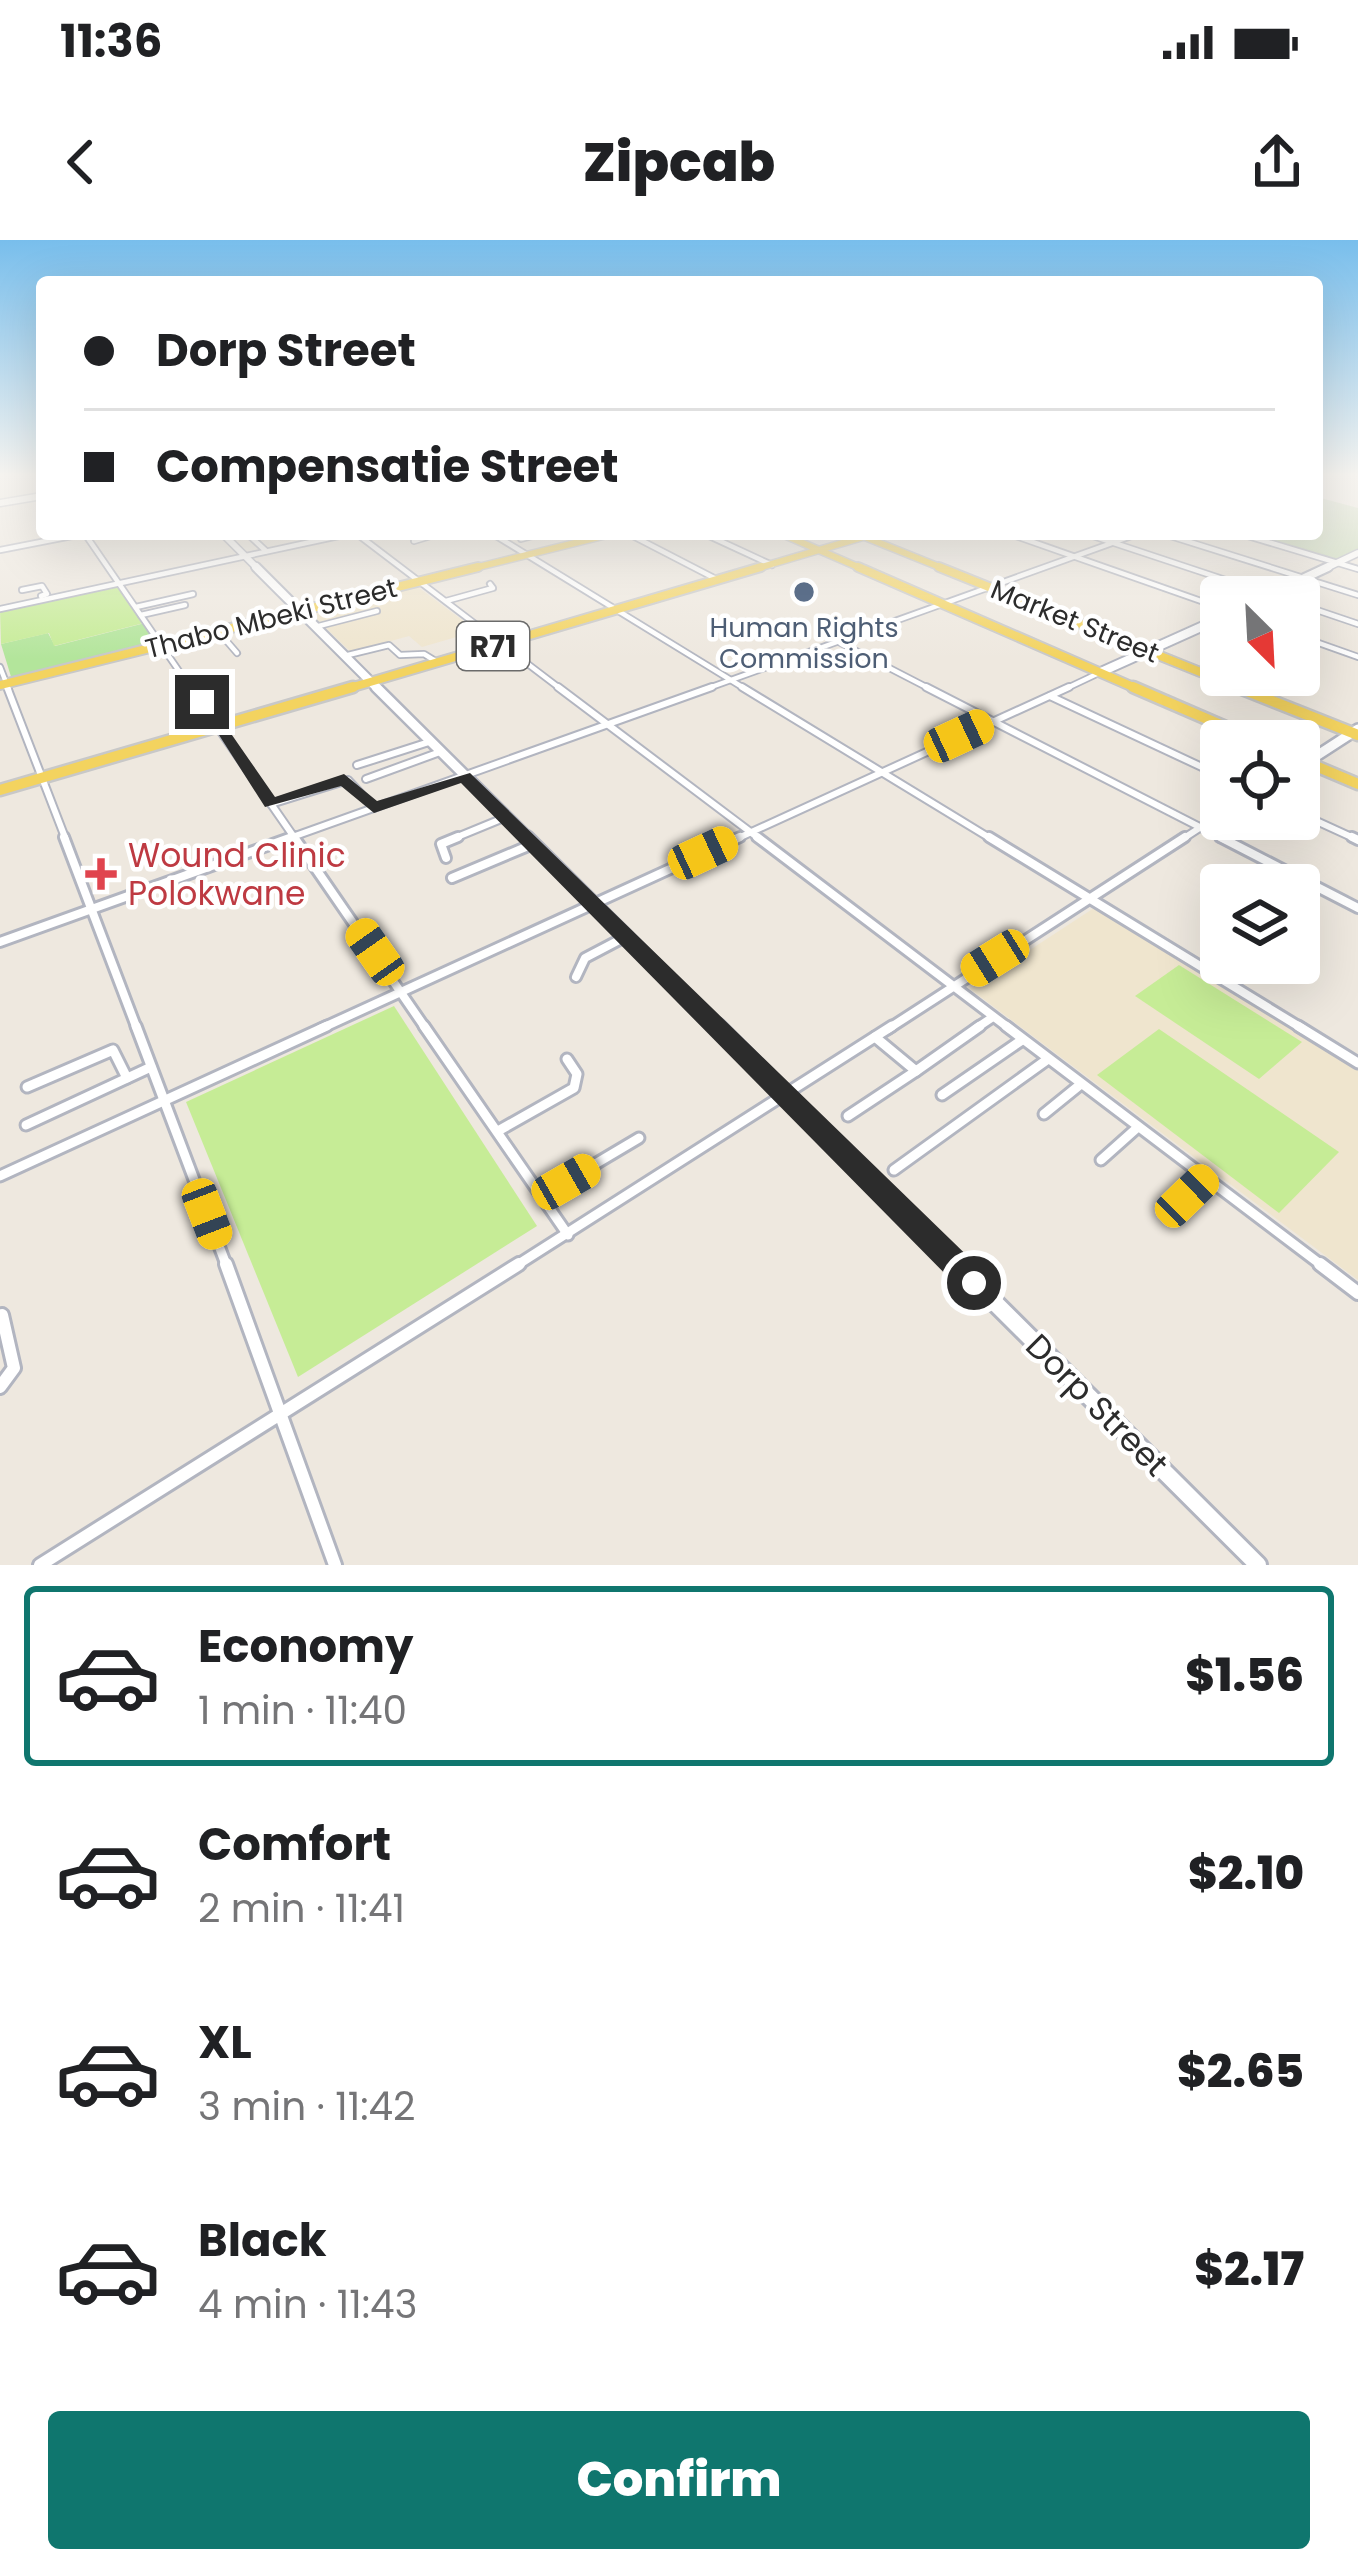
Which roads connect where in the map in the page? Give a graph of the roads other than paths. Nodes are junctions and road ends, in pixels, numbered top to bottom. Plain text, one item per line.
1 (52, 540) edge
2 (88, 540) edge
3 (229, 540) edge
4 (254, 540) edge
5 (272, 540) edge
6 (324, 540) edge
7 (362, 540) edge
8 (417, 540) edge
9 (504, 540) edge
10 (588, 540) edge
11 (641, 540) edge
12 (718, 540) edge
13 (796, 540) edge
14 (850, 540) edge
15 (878, 540) edge
16 (1027, 540) edge
17 (1104, 540) edge
18 (1121, 540) edge
19 (1183, 540) edge
20 (1260, 540) edge
21 (414, 541) dead end
22 (1113, 543) junction
23 (281, 549) junction
24 (0, 550) edge
25 (819, 550) junction
26 (267, 552) junction
27 (1358, 554) edge
28 (529, 555) junction
29 (246, 556) junction
30 (1075, 557) junction
31 (1337, 563) junction
32 (772, 565) junction
33 (1358, 569) edge
34 (1211, 576) edge
35 (1298, 576) edge
36 (1308, 576) edge
37 (718, 580) junction
38 (421, 581) junction
39 (1320, 583) edge
40 (119, 584) junction
41 (490, 584) dead end
42 (992, 586) junction
43 (22, 590) dead end
44 (193, 595) dead end
45 (1358, 595) edge
46 (446, 601) junction
47 (1200, 601) edge
48 (25, 603) junction
49 (944, 603) junction
50 (185, 605) dead end
51 (0, 609) edge
52 (616, 610) junction
53 (138, 611) junction
54 (299, 611) junction
55 (377, 611) dead end
56 (1320, 611) edge
57 (1358, 624) edge
58 (315, 627) junction
59 (1200, 627) edge
60 (218, 631) junction
61 (837, 641) junction
62 (1320, 643) edge
63 (500, 644) junction
64 (161, 645) junction
65 (1148, 651) junction
66 (238, 653) dead end
67 (514, 653) junction
68 (344, 656) junction
69 (1358, 657) edge
70 (437, 662) junction
71 (482, 662) dead end
72 (0, 667) edge
73 (1101, 672) junction
74 (732, 681) junction
75 (370, 682) junction
76 (3, 684) edge
77 (1049, 695) junction
78 (993, 720) junction
79 (1210, 720) edge
80 (607, 724) junction
81 (219, 727) junction
82 (1356, 732) edge
83 (430, 742) junction
84 (416, 746) junction
85 (440, 752) junction
86 (1320, 753) edge
87 (426, 757) junction
88 (357, 765) dead end
89 (1200, 766) edge
90 (1320, 770) edge
91 (882, 772) junction
92 (464, 776) junction
93 (41, 778) junction
94 (366, 779) dead end
95 (1358, 784) edge
96 (0, 790) edge
97 (271, 803) junction
98 (374, 808) junction
99 (506, 817) junction
100 (1320, 823) edge
101 (1198, 827) junction
102 (749, 831) junction
103 (294, 837) junction
104 (1358, 840) edge
105 (533, 844) junction
106 (446, 858) dead end
107 (452, 878) dead end
108 (1090, 898) junction
109 (592, 904) junction
110 (1358, 908) edge
111 (92, 909) junction
112 (625, 937) junction
113 (0, 942) edge
114 (576, 977) dead end
115 (952, 985) junction
116 (402, 991) junction
117 (993, 1017) junction
118 (875, 1037) junction
119 (1022, 1040) junction
120 (567, 1059) dead end
121 (1048, 1059) junction
122 (1358, 1063) edge
123 (152, 1066) junction
124 (916, 1072) junction
125 (127, 1078) junction
126 (1081, 1084) junction
127 (27, 1087) dead end
128 (783, 1095) junction
129 (942, 1095) dead end
130 (164, 1101) junction
131 (1044, 1114) dead end
132 (848, 1116) dead end
133 (26, 1125) dead end
134 (1138, 1127) junction
135 (498, 1131) junction
136 (639, 1138) dead end
137 (1101, 1160) dead end
138 (894, 1170) dead end
139 (0, 1176) edge
140 (1206, 1178) junction
141 (542, 1196) junction
142 (1168, 1214) dead end
143 (568, 1234) junction
144 (1358, 1293) edge
145 (2, 1315) edge
146 (0, 1388) edge
147 (281, 1413) junction
148 (40, 1565) edge
149 (335, 1565) edge
150 (1258, 1565) edge

1 - 24 street
2 - 40 street
3 - 29 street, Dorp Street
4 - 26 street
5 - 23 street
6 - 23 street
7 - 38 street
8 - 21 street
9 - 28 street
10 - 28 main road, Thabo Mbeki Street / R71
11 - 37 street
12 - 32 street
13 - 25 main road
14 - 25 main road, R71
15 - 42 main road, Market Street
16 - 30 street
17 - 22 street
18 - 22 street
19 - 35 street
20 - 31 street
22 - 30 street
22 - 34 street
23 - 26 street
25 - 32 main road, R71
25 - 49 main road
26 - 29 street
27 - 31 street
28 - 38 main road, Thabo Mbeki Street / R71
28 - 52 street
29 - 40 street
29 - 54 street, Dorp Street
30 - 42 street
30 - 47 street
31 - 33 street
31 - 36 street
32 - 37 main road, R71
37 - 52 main road, R71
38 - 46 street
38 - 54 main road, Thabo Mbeki Street / R71
39 - 45 street
40 - 48 street
40 - 53 street
41 - 46 street
42 - 49 street
42 - 65 main road, Market Street
43 - 48 street
44 - 53 street
46 - 63 street
48 - 51 street
49 - 61 street
49 - 73 main road
50 - 53 street
52 - 63 main road, R71
52 - 74 street
53 - 64 street
54 - 58 street, Dorp Street
54 - 60 main road, Thabo Mbeki Street / R71
55 - 58 street
56 - 57 street
58 - 68 street, Dorp Street
59 - 65 street
60 - 64 main road, Thabo Mbeki Street / R71
60 - 66 street
61 - 74 street
61 - 78 street
62 - 69 street
63 - 67 street
63 - 70 main road, R71
64 - 76 main road, Thabo Mbeki Street / R71
64 - 81 street
65 - 73 street
65 - 82 main road, Market Street
67 - 71 street
67 - 80 street
68 - 70 street
68 - 75 street, Dorp Street
70 - 75 main road, R71
72 - 76 street
73 - 77 street
73 - 79 main road
74 - 80 street
74 - 91 street
75 - 81 main road, R71
75 - 83 street, Dorp Street
76 - 93 street
77 - 78 street
77 - 89 street
78 - 91 street
78 - 101 street
80 - 92 street
80 - 102 street
81 - 93 main road, R71
81 - 97 street
82 - 86 street
83 - 84 street
83 - 85 street, Dorp Street
84 - 87 street
84 - 88 street
85 - 87 street
85 - 92 street, Dorp Street
87 - 94 street
90 - 95 main road
91 - 102 street
91 - 108 street
92 - 98 street
92 - 99 street, Dorp Street
93 - 96 main road, R71
93 - 111 street
97 - 98 street
97 - 103 street
98 - 103 street
99 - 105 street, Dorp Street
99 - 106 street
100 - 104 street
101 - 108 street
101 - 110 street
102 - 109 street
102 - 115 street
103 - 111 street
103 - 116 street
105 - 107 street
105 - 109 street, Dorp Street
108 - 115 street
108 - 122 street
109 - 112 street, Dorp Street
109 - 116 street
111 - 113 street
111 - 123 street
112 - 114 street
112 - 128 street, Dorp Street
115 - 117 street
115 - 118 street
116 - 130 street
116 - 135 street
117 - 119 street
117 - 124 street
118 - 124 street
118 - 128 street
119 - 121 street
119 - 129 street
120 - 135 street
121 - 126 street
121 - 138 street
123 - 125 street
123 - 130 street
124 - 132 street
125 - 127 street
125 - 133 street
126 - 131 street
126 - 134 street
128 - 143 street
128 - 150 street, Dorp Street
130 - 139 street
130 - 147 street
134 - 137 street
134 - 140 street
135 - 141 street
136 - 141 street
140 - 142 street
140 - 144 street
141 - 143 street
143 - 147 street
145 - 146 street
147 - 148 street
147 - 149 street

